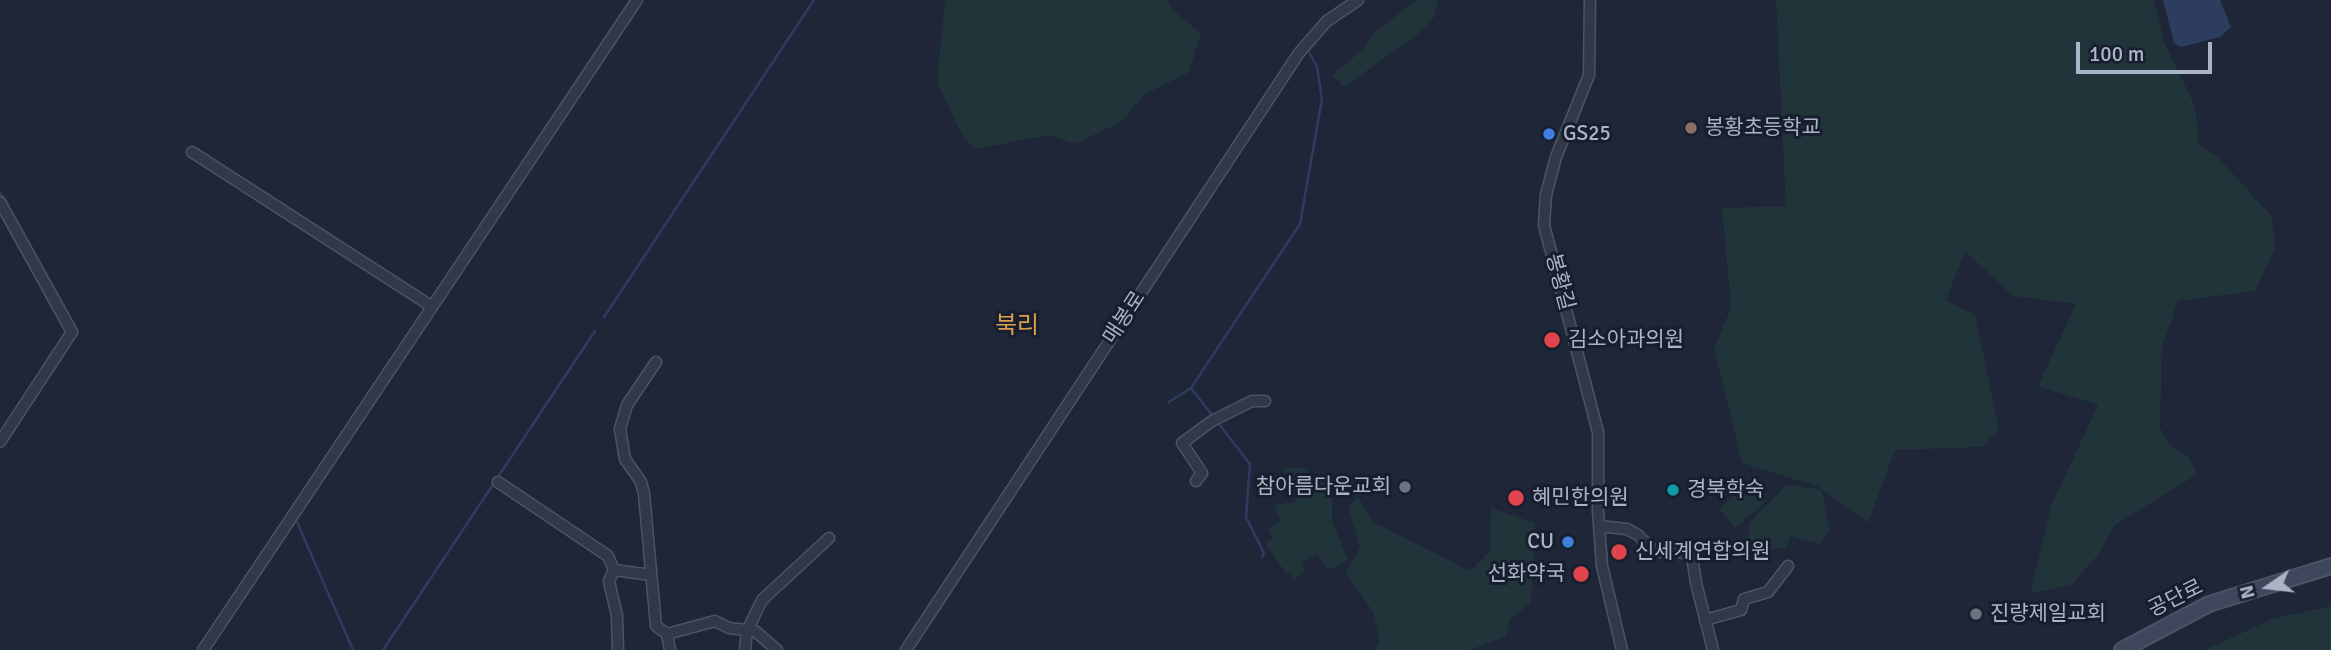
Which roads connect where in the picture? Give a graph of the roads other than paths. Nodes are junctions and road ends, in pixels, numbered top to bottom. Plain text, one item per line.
1 (637, 0) edge
2 (1358, 0) edge
3 (1590, 0) edge
4 (192, 152) dead end
5 (0, 202) edge
6 (430, 306) junction
7 (656, 362) dead end
8 (1265, 401) dead end
9 (0, 442) edge
10 (1199, 477) dead end
11 (498, 482) dead end
12 (1599, 526) junction
13 (828, 538) dead end
14 (1788, 566) dead end
15 (2331, 566) edge
16 (614, 569) junction
17 (650, 575) junction
18 (1705, 620) junction
19 (747, 631) junction
20 (667, 634) junction
21 (202, 650) edge
22 (618, 650) edge
23 (670, 650) edge
24 (745, 650) edge
25 (777, 650) edge
26 (906, 650) edge
27 (1622, 650) edge
28 (1713, 650) edge
29 (2122, 650) edge

1 - 6 street
2 - 26 street, 매봉로
3 - 12 street, 봉황길
4 - 6 street
5 - 9 street
6 - 21 street
7 - 17 street
8 - 10 street
11 - 16 street
12 - 18 street
12 - 27 street, 봉황길
13 - 19 street
14 - 18 street
15 - 29 street, 공단로
16 - 17 street
16 - 22 street
17 - 20 street
18 - 28 street
19 - 20 street
19 - 24 street
19 - 25 street
20 - 23 street

